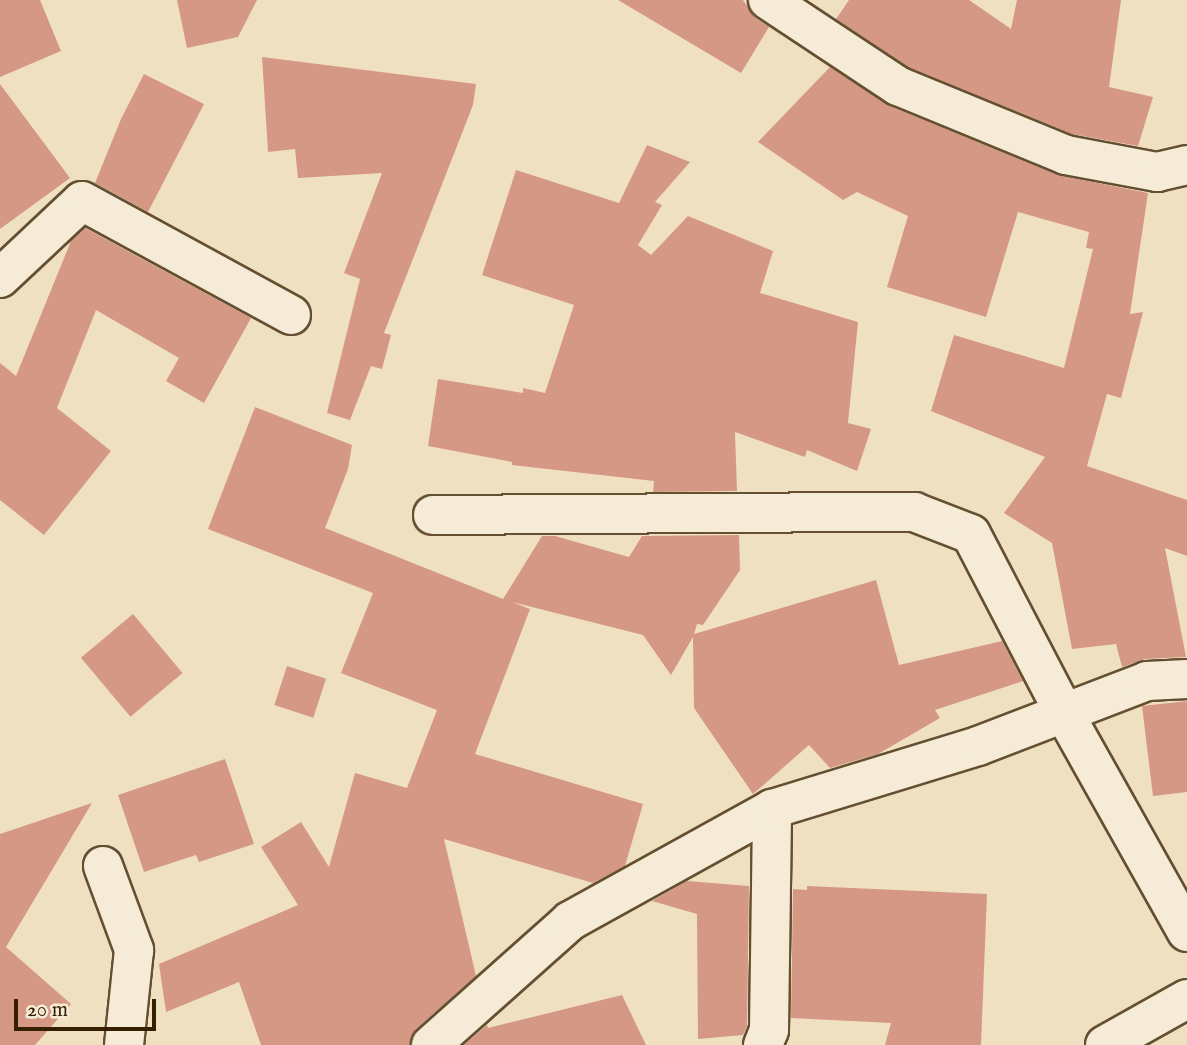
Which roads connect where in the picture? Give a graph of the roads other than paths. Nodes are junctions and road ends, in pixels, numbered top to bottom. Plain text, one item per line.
1 (768, 0) edge
2 (1187, 165) edge
3 (0, 278) edge
4 (291, 315) dead end
5 (433, 515) dead end
6 (1187, 679) edge
7 (1064, 713) junction
8 (772, 809) junction
9 (103, 866) dead end
10 (1187, 932) edge
11 (1187, 999) edge
12 (124, 1045) edge
13 (432, 1045) edge
14 (763, 1045) edge
15 (1105, 1045) edge

1 - 2 street
3 - 4 street
5 - 7 street
6 - 7 street
7 - 8 street
7 - 10 street
8 - 13 street
8 - 14 street
9 - 12 street
11 - 15 street

